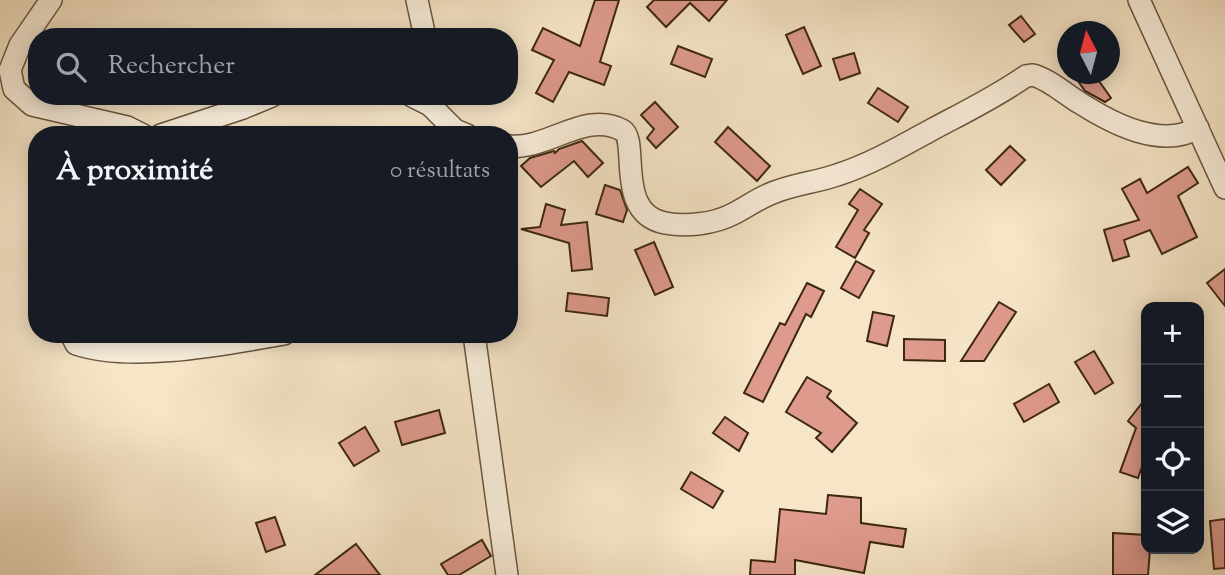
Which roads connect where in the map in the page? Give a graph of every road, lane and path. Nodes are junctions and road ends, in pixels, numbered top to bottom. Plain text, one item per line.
1 (51, 0) edge
2 (417, 0) edge
3 (1139, 0) edge
4 (31, 28) edge
5 (423, 28) edge
6 (28, 33) edge
7 (28, 101) edge
8 (32, 105) edge
9 (250, 105) edge
10 (430, 105) edge
11 (441, 105) edge
12 (123, 126) edge
13 (188, 126) edge
14 (444, 126) edge
15 (445, 126) edge
16 (1198, 128) junction
17 (518, 146) edge
18 (1225, 188) edge
19 (76, 343) edge
20 (236, 343) edge
21 (475, 343) edge
22 (507, 575) edge

1 - 4 street
2 - 5 street
3 - 16 street
6 - 7 street
8 - 12 street
9 - 13 street
10 - 14 street
11 - 15 street
16 - 17 street
16 - 18 street
19 - 20 street
21 - 22 street

